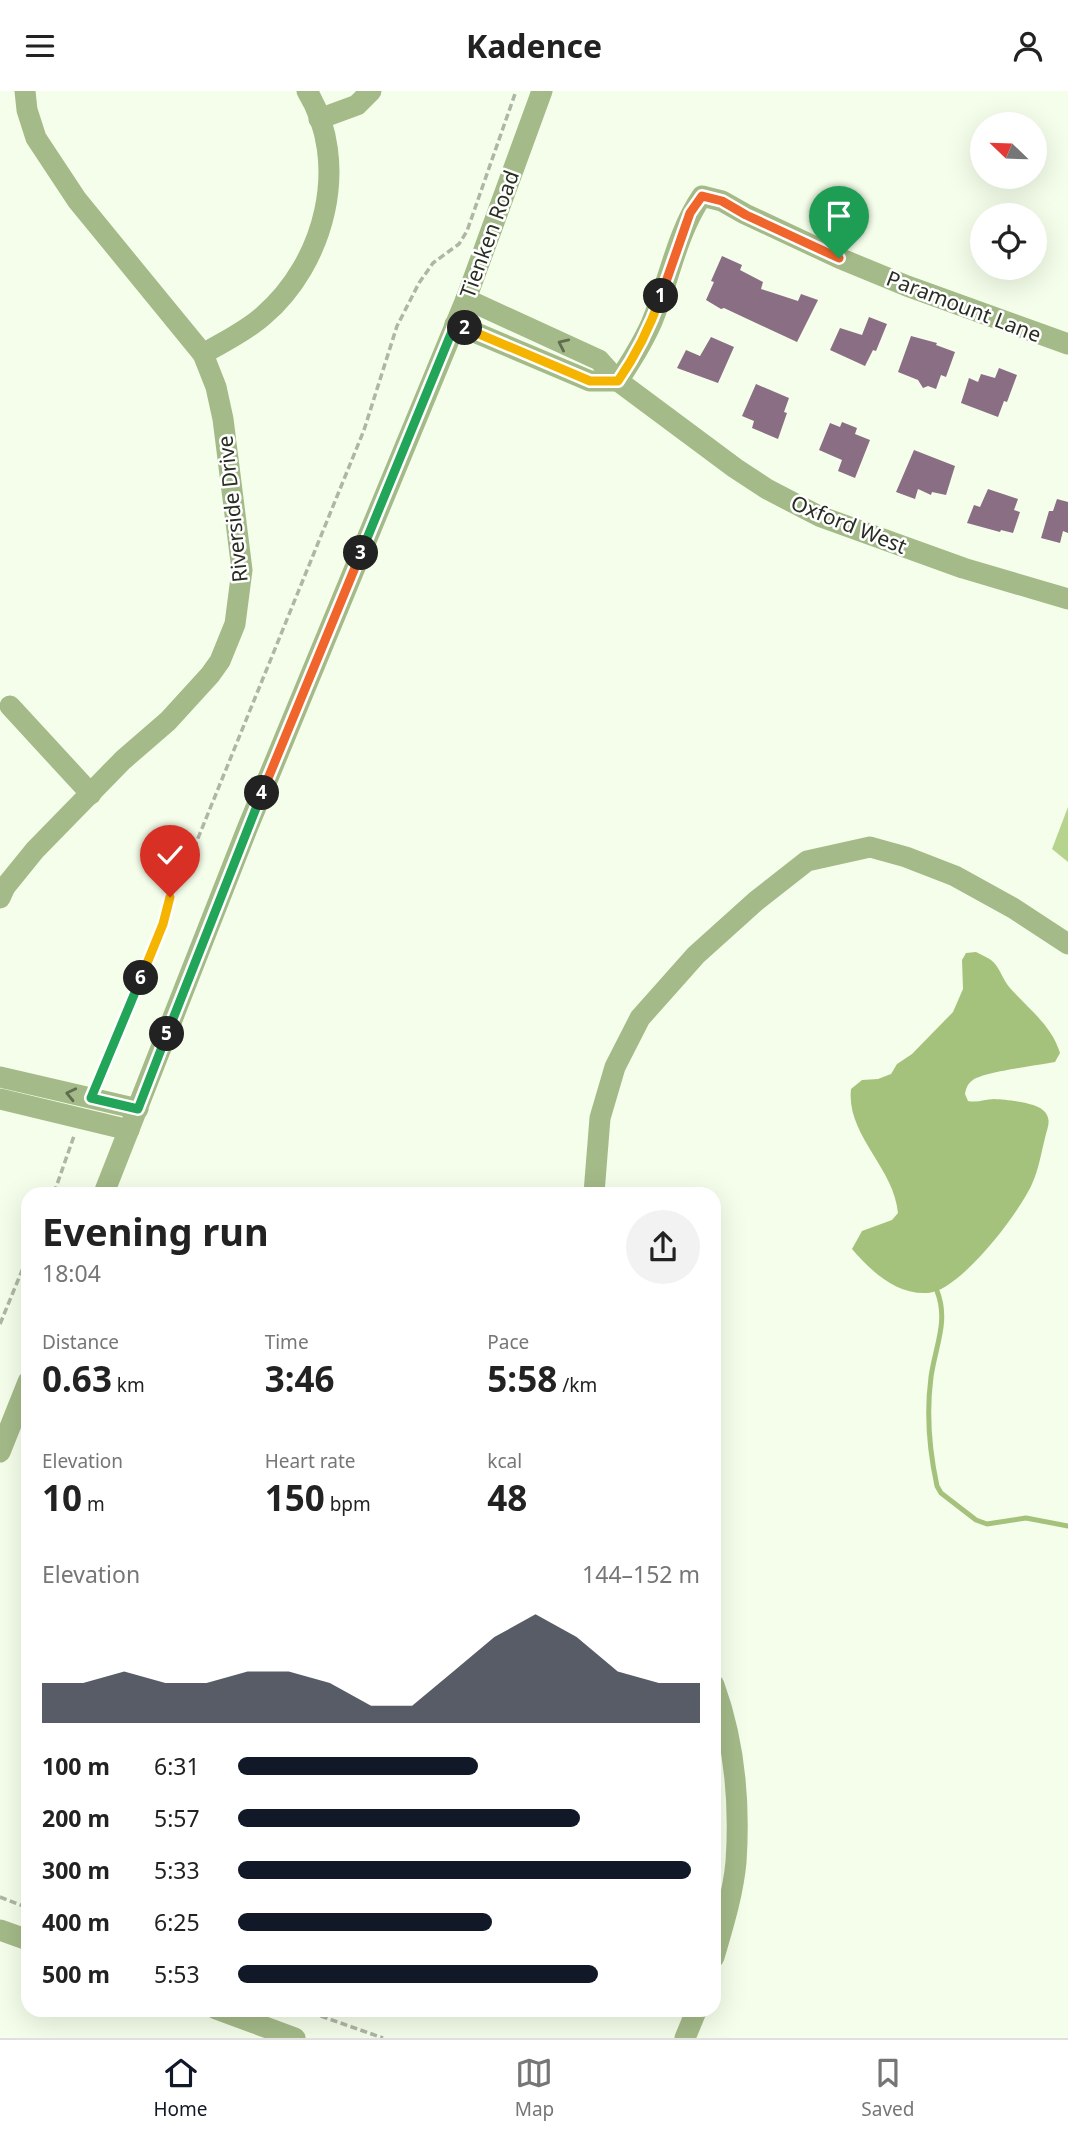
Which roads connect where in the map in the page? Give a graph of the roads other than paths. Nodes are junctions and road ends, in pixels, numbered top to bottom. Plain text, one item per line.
1 (25, 91) edge
2 (307, 91) edge
3 (371, 91) edge
4 (542, 91) edge
5 (319, 119) junction
6 (466, 299) junction
7 (455, 324) junction
8 (1068, 344) edge
9 (203, 353) junction
10 (618, 381) junction
11 (1068, 599) edge
12 (10, 706) dead end
13 (91, 794) junction
14 (0, 898) edge
15 (1068, 944) edge
16 (0, 1077) edge
17 (0, 1099) edge
18 (138, 1109) junction
19 (129, 1130) junction
20 (106, 1187) edge
21 (594, 1187) edge
22 (21, 1400) edge
23 (0, 1452) edge
24 (721, 1709) edge
25 (0, 1930) edge
26 (721, 1934) edge
27 (21, 1938) edge
28 (238, 2017) edge
29 (694, 2017) edge
30 (295, 2038) edge
31 (685, 2038) edge

1 - 9 street, Riverside Drive
2 - 5 street
3 - 5 street
4 - 6 street, Tienken Road
5 - 9 street
6 - 7 street, Tienken Road
10 -> 6 street, Oxford West
7 - 10 street
7 - 18 street, Tienken Road
8 - 10 street, Paramount Lane
9 - 13 street, Riverside Drive
10 - 11 street, Oxford West
12 - 13 street
13 - 14 street, Riverside Drive
15 - 21 street
18 -> 16 street
17 - 19 street
18 - 19 street, Tienken Road
19 - 20 street, Tienken Road
22 - 23 street
24 - 26 street
25 - 27 street
28 - 30 street
29 - 31 street

